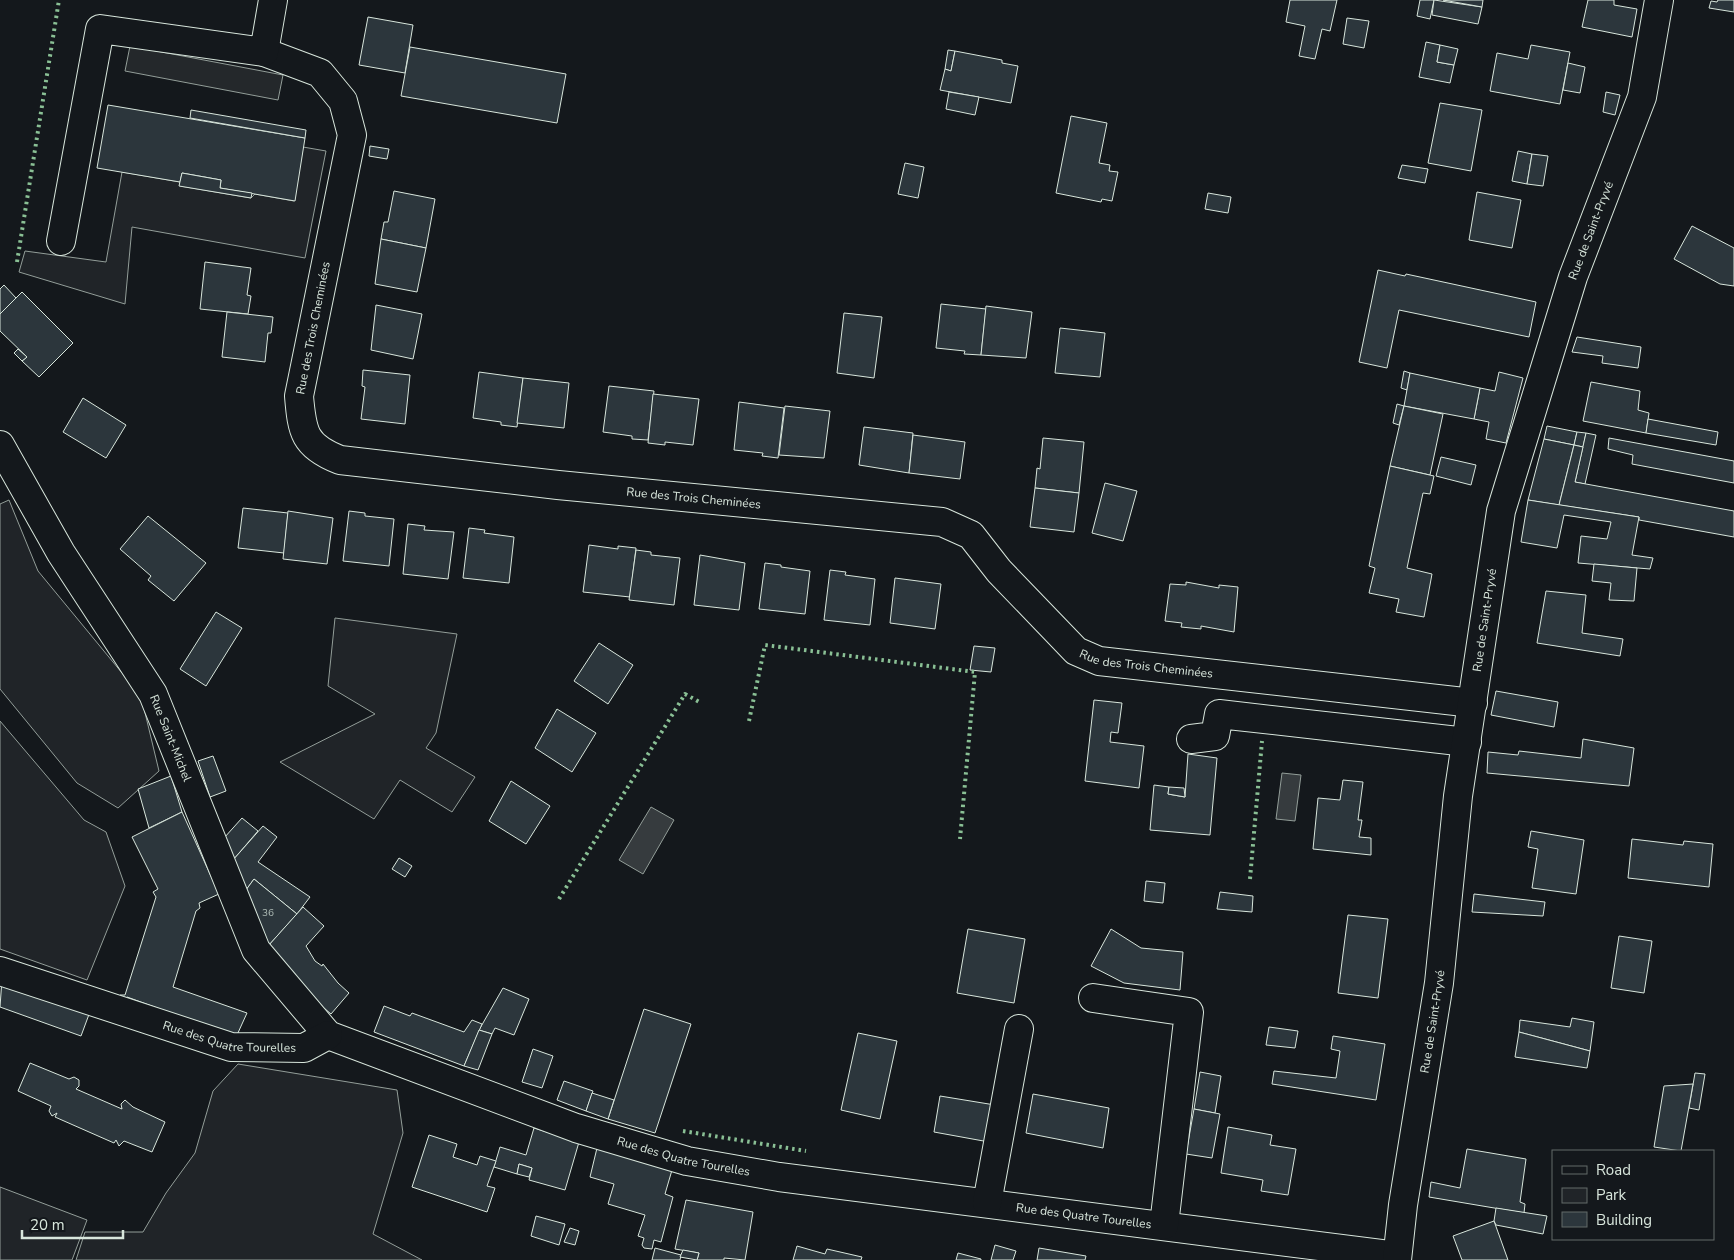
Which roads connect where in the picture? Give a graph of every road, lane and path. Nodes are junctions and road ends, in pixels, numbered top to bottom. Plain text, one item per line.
1 (273, 0) edge
2 (1658, 0) edge
3 (264, 52) junction
4 (61, 241) dead end
5 (0, 445) edge
6 (1472, 703) junction
7 (1191, 739) dead end
8 (1467, 742) junction
9 (0, 971) edge
10 (1094, 998) dead end
11 (1019, 1029) dead end
12 (328, 1035) junction
13 (987, 1203) junction
14 (1164, 1225) junction
15 (1397, 1258) edge

1 - 3 street
2 - 6 street, Rue de Saint-Pryvé
3 - 4 street, Rue des Trois Cheminées
3 - 6 street, Rue des Trois Cheminées
5 - 12 street, Rue Saint-Michel
6 - 8 street, Rue de Saint-Pryvé
7 - 8 street
8 - 15 street, Rue de Saint-Pryvé
9 - 12 street, Rue des Quatre Tourelles
10 - 14 street
11 - 13 street
12 - 13 street, Rue des Quatre Tourelles
13 - 14 street, Rue des Quatre Tourelles
14 - 15 street, Rue des Quatre Tourelles

